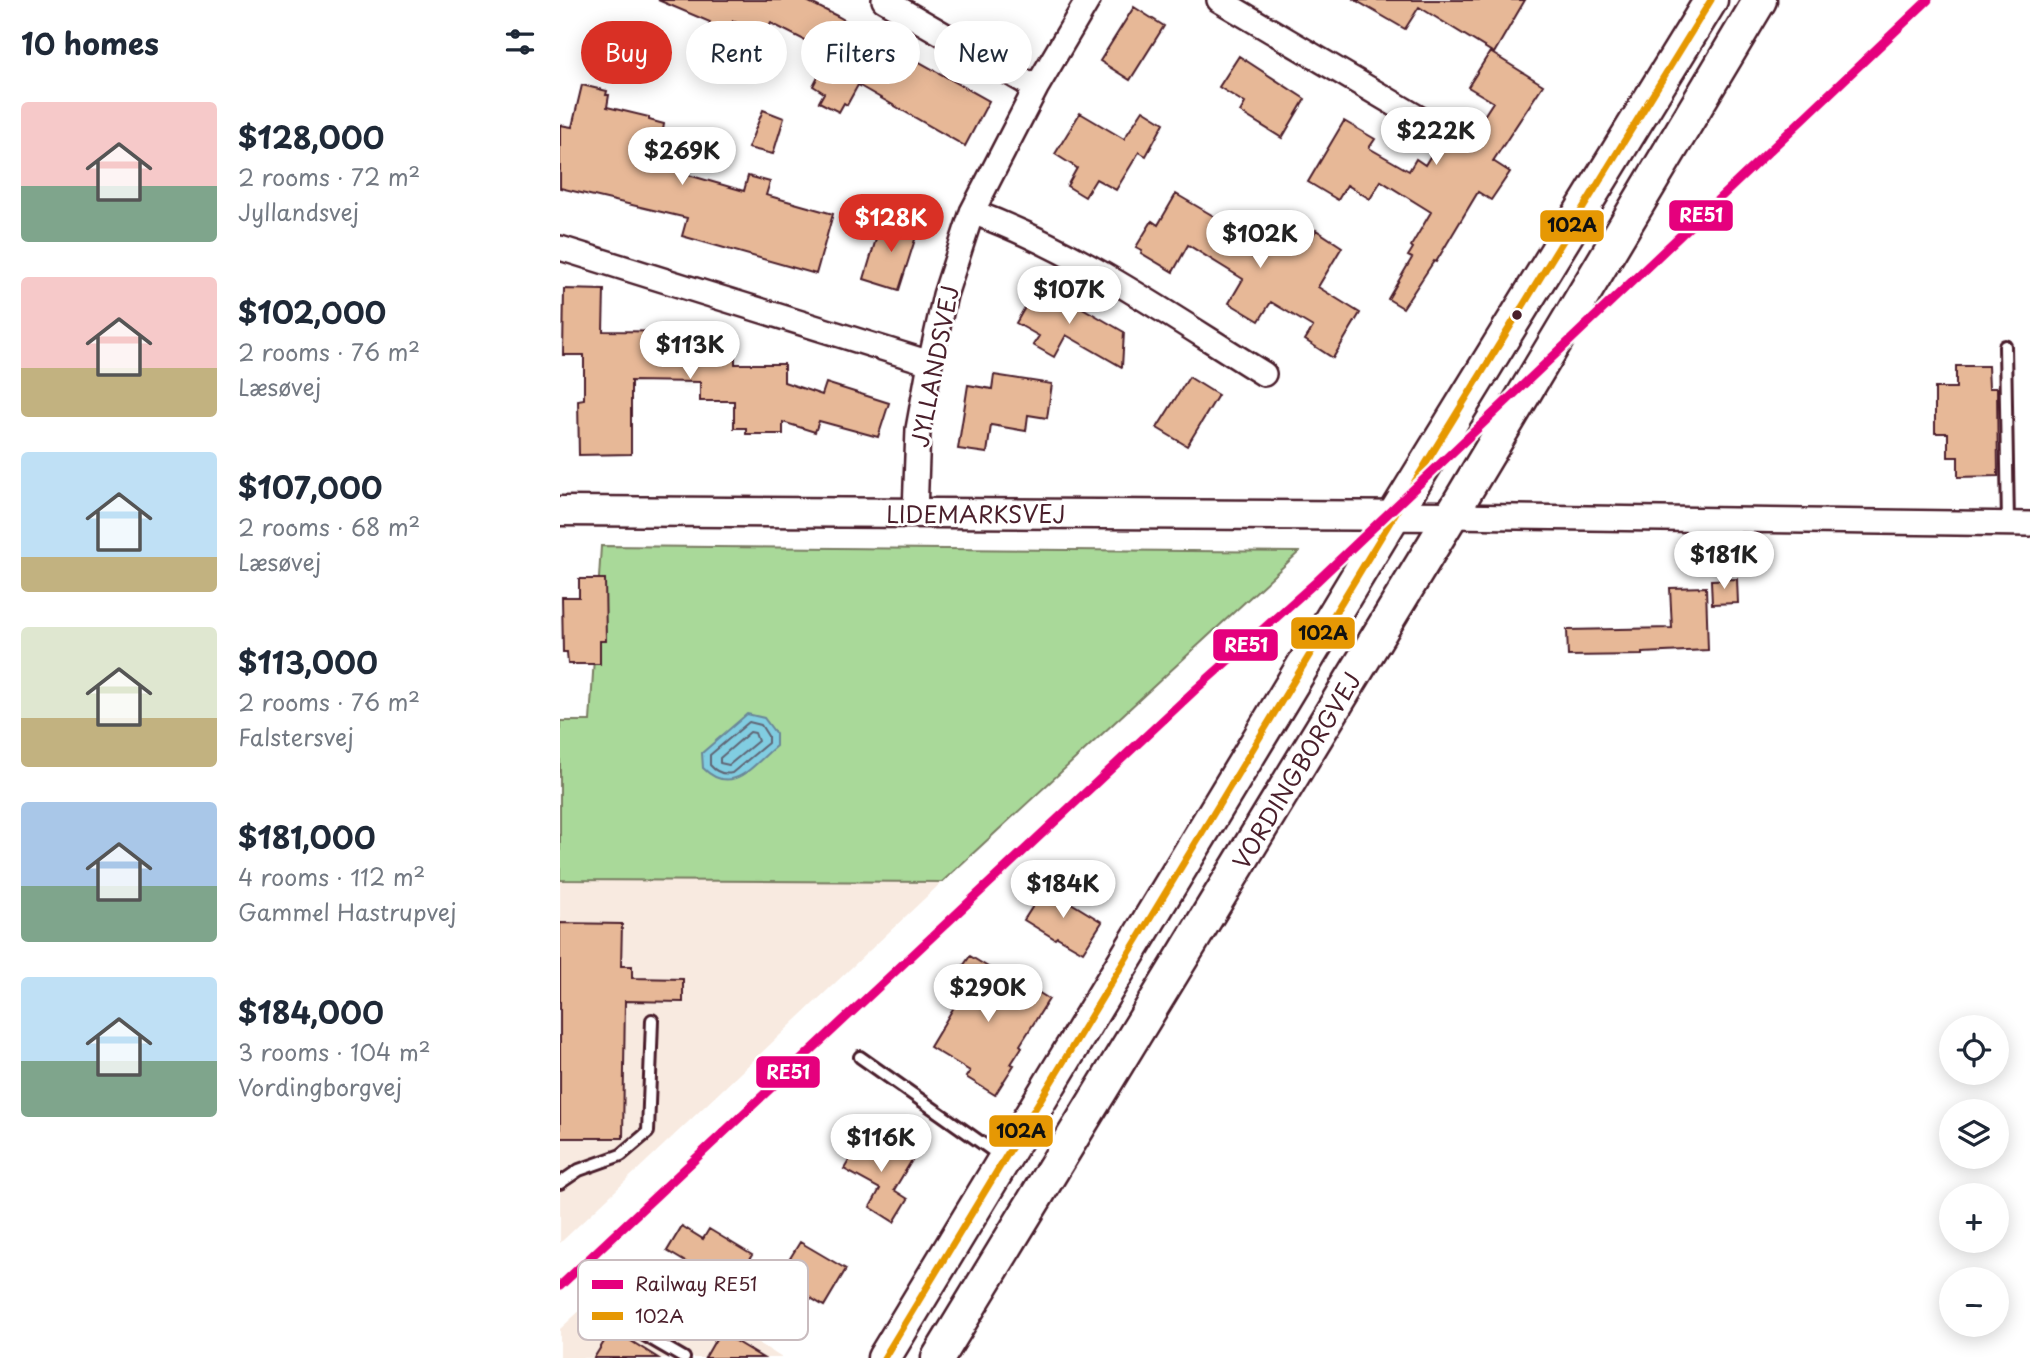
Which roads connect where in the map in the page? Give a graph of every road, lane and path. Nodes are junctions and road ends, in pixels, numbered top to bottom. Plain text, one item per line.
1 (884, 0) edge
2 (1088, 0) edge
3 (1219, 0) edge
4 (1711, 0) edge
5 (1760, 0) edge
6 (1037, 88) junction
7 (1432, 126) dead end
8 (972, 212) junction
9 (560, 248) edge
10 (2005, 346) dead end
11 (930, 363) junction
12 (1264, 374) dead end
13 (560, 510) edge
14 (915, 513) junction
15 (1451, 516) junction
16 (1393, 517) junction
17 (2019, 523) edge
18 (652, 1020) dead end
19 (860, 1057) dead end
20 (1004, 1159) junction
21 (560, 1183) edge
22 (653, 1340) edge
23 (684, 1358) edge
24 (884, 1358) edge
25 (938, 1358) edge

1 - 6 street
2 - 6 street, JYLLANDSVEJ
3 - 7 street
4 - 16 main road, VORDINGBORGVEJ
5 - 15 main road, VORDINGBORGVEJ
6 - 8 street, JYLLANDSVEJ
8 - 11 street, JYLLANDSVEJ
8 - 12 street
9 - 11 street
10 - 17 lane
11 - 14 street, JYLLANDSVEJ
13 - 14 street, LIDEMARKSVEJ
14 - 16 street, LIDEMARKSVEJ
15 - 16 street, LIDEMARKSVEJ
15 - 17 street
15 - 25 main road, VORDINGBORGVEJ
16 - 20 main road, VORDINGBORGVEJ
18 - 21 lane
19 - 20 lane
20 - 24 main road, VORDINGBORGVEJ
22 - 23 lane

